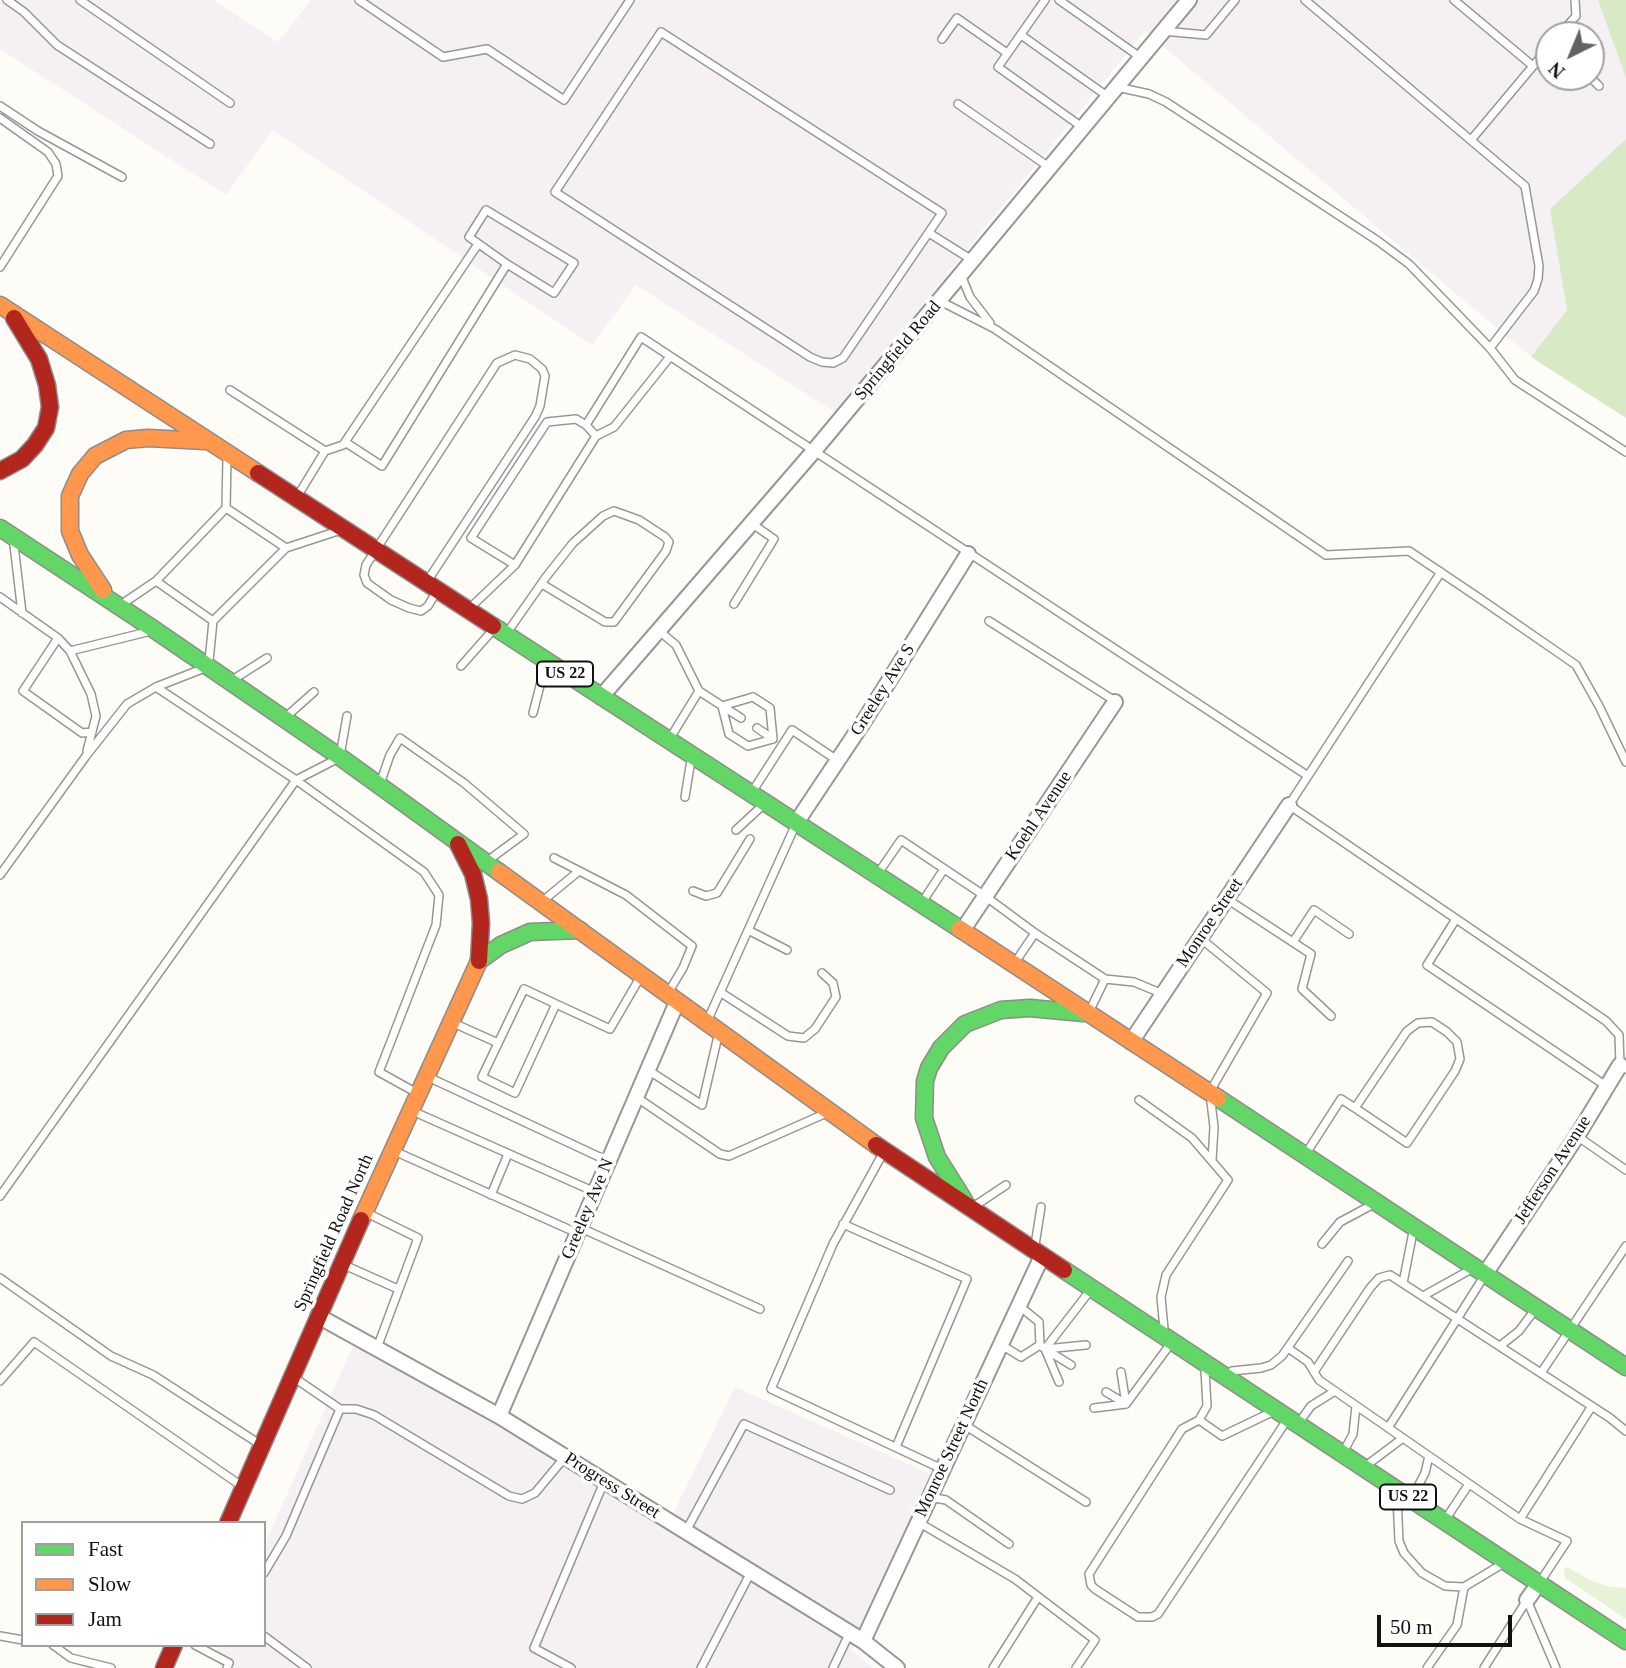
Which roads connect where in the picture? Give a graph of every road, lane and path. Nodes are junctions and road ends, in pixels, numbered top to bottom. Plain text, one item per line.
1 (7, 0) edge
2 (80, 0) edge
3 (359, 0) edge
4 (630, 0) edge
5 (1045, 0) edge
6 (1059, 0) edge
7 (1188, 0) edge
8 (1235, 0) edge
9 (1305, 0) edge
10 (1454, 0) edge
11 (1575, 0) edge
12 (1572, 21) edge
13 (1162, 31) junction
14 (1021, 34) junction
15 (942, 39) dead end
16 (1007, 53) junction
17 (1140, 57) junction
18 (1535, 64) edge
19 (1533, 66) junction
20 (1112, 91) junction
21 (230, 103) dead end
22 (958, 104) dead end
23 (0, 106) edge
24 (0, 118) edge
25 (1082, 127) junction
26 (1471, 140) junction
27 (210, 144) dead end
28 (1049, 167) junction
29 (122, 177) dead end
30 (929, 233) junction
31 (478, 244) junction
32 (3, 255) edge
33 (973, 260) junction
34 (507, 264) junction
35 (0, 267) edge
36 (961, 275) junction
37 (940, 301) junction
38 (6, 309) edge
39 (995, 329) junction
40 (1490, 348) junction
41 (669, 358) junction
42 (230, 390) dead end
43 (586, 425) junction
44 (596, 436) junction
45 (207, 442) junction
46 (345, 442) junction
47 (325, 452) junction
48 (813, 452) junction
49 (1626, 452) edge
50 (228, 455) junction
51 (0, 471) edge
52 (296, 499) junction
53 (226, 508) junction
54 (751, 523) junction
55 (343, 529) junction
56 (5, 531) edge
57 (286, 548) junction
58 (374, 550) junction
59 (968, 554) junction
60 (515, 565) junction
61 (1441, 572) junction
62 (156, 581) junction
63 (542, 584) junction
64 (431, 587) junction
65 (0, 597) edge
66 (115, 604) junction
67 (734, 604) dead end
68 (467, 610) junction
69 (22, 613) junction
70 (213, 621) junction
71 (989, 621) dead end
72 (155, 630) junction
73 (658, 630) junction
74 (500, 631) junction
75 (58, 638) junction
76 (70, 651) junction
77 (267, 659) dead end
78 (546, 661) junction
79 (209, 666) junction
80 (461, 666) dead end
81 (231, 681) junction
82 (156, 687) junction
83 (699, 691) junction
84 (314, 692) dead end
85 (601, 697) junction
86 (1115, 702) joint
87 (722, 706) junction
88 (533, 713) dead end
89 (347, 716) dead end
90 (284, 718) junction
91 (741, 718) dead end
92 (757, 729) dead end
93 (92, 732) junction
94 (773, 739) junction
95 (668, 741) junction
96 (782, 745) junction
97 (86, 755) junction
98 (692, 756) junction
99 (340, 757) junction
100 (838, 760) junction
101 (1626, 762) edge
102 (1308, 776) junction
103 (296, 780) junction
104 (380, 785) junction
105 (685, 797) dead end
106 (758, 799) junction
107 (1289, 805) junction
108 (796, 823) junction
109 (736, 830) dead end
110 (455, 839) junction
111 (750, 839) dead end
112 (554, 858) dead end
113 (486, 862) junction
114 (944, 869) junction
115 (579, 871) junction
116 (0, 875) edge
117 (877, 876) junction
118 (692, 891) dead end
119 (985, 896) junction
120 (1226, 899) junction
121 (541, 902) junction
122 (921, 905) junction
123 (1456, 919) junction
124 (580, 930) junction
125 (747, 930) junction
126 (962, 931) junction
127 (1035, 933) junction
128 (1349, 934) dead end
129 (1200, 938) junction
130 (1293, 942) junction
131 (787, 950) dead end
132 (478, 961) junction
133 (1013, 964) junction
134 (822, 973) dead end
135 (641, 975) junction
136 (1105, 979) junction
137 (720, 992) junction
138 (1163, 994) junction
139 (672, 998) junction
140 (556, 1004) junction
141 (1089, 1013) junction
142 (1331, 1016) dead end
143 (450, 1021) junction
144 (712, 1028) junction
145 (1131, 1042) junction
146 (498, 1043) junction
147 (1623, 1067) edge
148 (648, 1070) junction
149 (425, 1076) junction
150 (1606, 1086) junction
151 (418, 1093) junction
152 (1209, 1093) junction
153 (636, 1097) junction
154 (1139, 1100) dead end
155 (1354, 1108) junction
156 (410, 1110) junction
157 (828, 1112) junction
158 (1577, 1136) junction
159 (392, 1150) junction
160 (884, 1151) junction
161 (508, 1153) junction
162 (1305, 1156) junction
163 (1212, 1160) junction
164 (608, 1161) junction
165 (1626, 1170) edge
166 (1006, 1185) dead end
167 (595, 1192) junction
168 (491, 1195) junction
169 (0, 1196) edge
170 (1377, 1203) junction
171 (1041, 1207) dead end
172 (970, 1209) junction
173 (364, 1212) junction
174 (843, 1224) junction
175 (1413, 1227) junction
176 (579, 1230) junction
177 (1322, 1244) dead end
178 (1626, 1246) edge
179 (1038, 1253) junction
180 (1348, 1261) dead end
181 (342, 1264) junction
182 (1480, 1271) junction
183 (0, 1278) edge
184 (1403, 1283) junction
185 (398, 1289) junction
186 (1092, 1289) junction
187 (1423, 1296) junction
188 (1018, 1304) junction
189 (1536, 1307) junction
190 (760, 1309) dead end
191 (318, 1317) junction
192 (1459, 1319) junction
193 (1571, 1331) junction
194 (1169, 1339) junction
195 (999, 1344) junction
196 (1086, 1345) dead end
197 (1500, 1346) junction
198 (1043, 1347) junction
199 (377, 1348) junction
200 (1288, 1348) junction
201 (1071, 1365) dead end
202 (1211, 1367) junction
203 (1626, 1367) edge
204 (1121, 1372) dead end
205 (1314, 1372) junction
206 (1541, 1373) junction
207 (292, 1376) junction
208 (0, 1381) edge
209 (1059, 1382) dead end
210 (1335, 1391) junction
211 (1106, 1392) dead end
212 (1126, 1404) junction
213 (1356, 1406) junction
214 (1592, 1406) junction
215 (1094, 1408) dead end
216 (340, 1409) junction
217 (499, 1416) junction
218 (1288, 1418) junction
219 (1199, 1420) junction
220 (962, 1424) junction
221 (1388, 1427) junction
222 (1626, 1431) edge
223 (1403, 1438) junction
224 (262, 1445) junction
225 (896, 1447) junction
226 (1342, 1453) junction
227 (1429, 1456) junction
228 (565, 1457) junction
229 (1364, 1467) junction
230 (942, 1468) junction
231 (604, 1481) junction
232 (1469, 1484) junction
233 (244, 1488) junction
234 (1397, 1489) junction
235 (890, 1490) dead end
236 (929, 1497) junction
237 (1411, 1499) junction
238 (1086, 1502) dead end
239 (1520, 1519) junction
240 (229, 1521) edge
241 (918, 1521) junction
242 (1445, 1521) junction
243 (686, 1532) junction
244 (1009, 1544) dead end
245 (1506, 1562) junction
246 (266, 1570) edge
247 (751, 1572) junction
248 (1539, 1583) junction
249 (1464, 1587) junction
250 (1038, 1597) junction
251 (1527, 1600) junction
252 (850, 1632) junction
253 (0, 1636) edge
254 (266, 1637) edge
255 (21, 1640) edge
256 (863, 1640) junction
257 (1626, 1641) edge
258 (56, 1647) edge
259 (173, 1647) edge
260 (199, 1647) edge
261 (111, 1668) edge
262 (164, 1668) edge
263 (227, 1668) edge
264 (307, 1668) edge
265 (571, 1668) edge
266 (701, 1668) edge
267 (833, 1668) edge
268 (897, 1668) edge
269 (993, 1668) edge
270 (1076, 1668) edge
271 (1427, 1668) edge
272 (1484, 1668) edge
273 (1556, 1668) edge

1 - 27 lane
2 - 21 lane
3 - 4 lane
5 - 14 lane
6 - 17 lane
7 - 13 street, Springfield Road
8 - 13 lane
9 - 26 lane
10 - 19 lane
11 - 12 lane
13 - 17 street, Springfield Road
14 - 16 lane
14 - 20 lane
15 - 16 lane
16 - 25 lane
17 - 20 street, Springfield Road
18 - 19 lane
19 - 26 lane
20 - 25 street, Springfield Road
20 - 40 lane
22 - 28 lane
23 - 29 lane
24 - 32 lane
25 - 28 street, Springfield Road
26 - 40 lane
28 - 33 street, Springfield Road
30 - 30 lane
30 - 33 lane
31 - 34 lane
31 - 34 lane
31 - 46 lane
32 - 35 lane
33 - 36 street, Springfield Road
34 - 46 lane
36 - 37 street, Springfield Road
36 - 39 lane
37 - 39 lane
37 - 48 street, Springfield Road
38 - 45 main road, US 22
38 - 51 main road
39 - 61 lane
40 - 49 lane
41 - 43 lane
41 - 44 lane
41 - 48 lane
42 - 47 lane
43 - 44 lane
43 - 60 lane
44 - 60 lane
45 - 50 main road, US 22
45 - 66 main road
46 - 47 lane
47 - 52 lane
48 - 54 street, Springfield Road
48 - 59 lane
50 - 52 main road, US 22
50 - 53 lane
52 - 55 main road, US 22
53 - 57 lane
53 - 62 lane
54 - 67 lane
54 - 73 street, Springfield Road
55 - 57 lane
55 - 58 main road, US 22
56 - 66 main road, US 22
56 - 69 lane
57 - 70 lane
58 - 64 main road, US 22
58 - 64 lane
58 - 64 lane
59 - 100 street, Greeley Ave S
59 - 102 lane
60 - 68 lane
61 - 101 lane
61 - 102 lane
62 - 66 lane
62 - 70 lane
63 - 63 lane
63 - 74 lane
64 - 68 main road, US 22
65 - 69 lane
66 - 72 main road, US 22
68 - 74 main road, US 22
69 - 75 lane
70 - 79 lane
71 - 86 lane
72 - 76 lane
72 - 79 main road, US 22
73 - 83 lane
73 - 85 street, Springfield Road
74 - 78 main road, US 22
74 - 80 lane
75 - 76 lane
75 - 93 lane
76 - 93 lane
77 - 81 lane
78 - 85 main road, US 22
78 - 88 lane
79 - 81 main road, US 22
79 - 82 lane
81 - 90 main road, US 22
82 - 97 lane
82 - 103 lane
83 - 87 lane
83 - 95 lane
84 - 90 lane
85 - 95 main road, US 22
86 - 119 street, Koehl Avenue
87 - 91 lane
87 - 94 lane
87 - 94 lane
89 - 99 lane
90 - 99 main road, US 22
92 - 94 lane
93 - 97 lane
94 - 96 lane
95 - 98 main road, US 22
96 - 100 lane
96 - 106 lane
97 - 116 lane
98 - 105 lane
98 - 106 main road, US 22
99 - 103 lane
99 - 104 main road, US 22
100 - 108 street, Greeley Ave S
102 - 107 lane
103 - 151 lane
103 - 169 lane
104 - 110 main road, US 22
104 - 113 lane
106 - 108 main road, US 22
106 - 109 lane
107 - 120 street, Monroe Street
107 - 123 lane
108 - 117 main road, US 22
108 - 125 lane
110 - 113 main road, US 22
110 - 132 main road
111 - 118 lane
112 - 115 lane
113 - 121 main road, US 22
114 - 117 lane
114 - 119 lane
114 - 122 lane
115 - 121 lane
115 - 139 lane
117 - 122 main road, US 22
119 - 126 street, Koehl Avenue
119 - 127 lane
120 - 129 street, Monroe Street
120 - 130 lane
121 - 124 main road, US 22
122 - 126 main road, US 22
123 - 147 lane
123 - 150 lane
124 - 132 main road
124 - 135 main road, US 22
125 - 131 lane
125 - 137 lane
126 - 133 main road, US 22
127 - 133 lane
127 - 136 lane
128 - 130 lane
129 - 138 street, Monroe Street
129 - 152 lane
130 - 142 lane
132 - 143 main road, Springfield Road North
133 - 141 main road, US 22
134 - 137 lane
135 - 139 main road, US 22
135 - 140 lane
136 - 138 lane
136 - 141 lane
137 - 144 lane
138 - 145 street, Monroe Street
139 - 144 main road, US 22
139 - 148 street, Greeley Ave N
140 - 146 lane
140 - 146 lane
141 - 145 main road, US 22
141 - 172 main road
143 - 146 lane
143 - 149 main road, Springfield Road North
144 - 148 lane
144 - 157 main road, US 22
145 - 152 main road, US 22
147 - 150 street, Jefferson Avenue
148 - 153 street, Greeley Ave N
149 - 151 main road, Springfield Road North
149 - 164 lane
150 - 158 street, Jefferson Avenue
151 - 156 main road, Springfield Road North
152 - 162 main road, US 22
152 - 163 lane
153 - 157 lane
153 - 164 street, Greeley Ave N
154 - 163 lane
155 - 155 lane
155 - 162 lane
156 - 159 main road, Springfield Road North
156 - 161 lane
157 - 160 main road, US 22
158 - 165 lane
158 - 182 street, Jefferson Avenue
159 - 168 lane
159 - 173 main road, Springfield Road North
160 - 172 main road, US 22
160 - 174 lane
161 - 167 lane
161 - 168 lane
162 - 170 main road, US 22
163 - 194 lane
164 - 167 street, Greeley Ave N
166 - 172 lane
167 - 176 street, Greeley Ave N
168 - 176 lane
170 - 175 main road, US 22
170 - 177 lane
171 - 179 lane
172 - 179 main road, US 22
173 - 181 main road, Springfield Road North
173 - 185 lane
174 - 225 lane
174 - 225 lane
175 - 182 main road, US 22
175 - 184 lane
176 - 190 lane
176 - 217 street, Greeley Ave N
178 - 193 lane
179 - 186 main road, US 22
179 - 188 street, Monroe Street North
180 - 200 lane
181 - 185 lane
181 - 191 main road, Springfield Road North
182 - 187 lane
182 - 189 main road, US 22
182 - 192 lane
183 - 224 lane
184 - 187 lane
184 - 205 lane
185 - 199 lane
186 - 194 main road, US 22
186 - 198 lane
187 - 192 lane
188 - 195 street, Monroe Street North
188 - 198 lane
189 - 193 main road, US 22
189 - 197 lane
191 - 199 street, Progress Street
191 - 207 main road, Springfield Road North
192 - 197 lane
192 - 221 lane
193 - 203 main road, US 22
193 - 206 lane
194 - 202 main road, US 22
194 - 212 lane
195 - 198 lane
195 - 220 street, Monroe Street North
196 - 198 lane
197 - 206 lane
198 - 201 lane
198 - 209 lane
199 - 217 street, Progress Street
200 - 202 lane
200 - 205 lane
202 - 218 main road, US 22
202 - 219 lane
204 - 212 lane
205 - 210 lane
206 - 214 lane
207 - 216 lane
207 - 224 main road, Springfield Road North
208 - 233 lane
210 - 213 lane
210 - 218 lane
211 - 212 lane
212 - 215 lane
213 - 221 lane
213 - 226 lane
214 - 222 lane
214 - 239 lane
216 - 228 lane
216 - 246 lane
217 - 228 street, Progress Street
218 - 219 lane
218 - 219 lane
218 - 226 main road, US 22
220 - 230 street, Monroe Street North
220 - 238 lane
221 - 223 lane
223 - 227 lane
223 - 229 lane
224 - 233 main road, Springfield Road North
225 - 230 lane
226 - 229 main road, US 22
227 - 232 lane
227 - 237 lane
228 - 231 street, Progress Street
229 - 234 main road, US 22
230 - 236 street, Monroe Street North
231 - 243 street, Progress Street
231 - 265 lane
232 - 239 lane
232 - 242 lane
233 - 240 main road, Springfield Road North
234 - 237 main road, US 22
234 - 249 lane
235 - 243 lane
236 - 241 street, Monroe Street North
236 - 244 lane
237 - 242 main road, US 22
239 - 248 lane
241 - 250 lane
241 - 256 street, Monroe Street North
242 - 245 main road, US 22
243 - 247 street, Progress Street
245 - 248 main road, US 22
245 - 249 lane
247 - 252 street, Progress Street
247 - 266 lane
248 - 251 street
248 - 257 main road, US 22
249 - 271 lane
250 - 269 lane
250 - 270 lane
251 - 272 lane
251 - 273 lane
252 - 256 street, Progress Street
252 - 267 lane
253 - 255 lane
254 - 264 lane
256 - 268 street, Progress Street
258 - 261 lane
259 - 262 main road
260 - 263 lane

